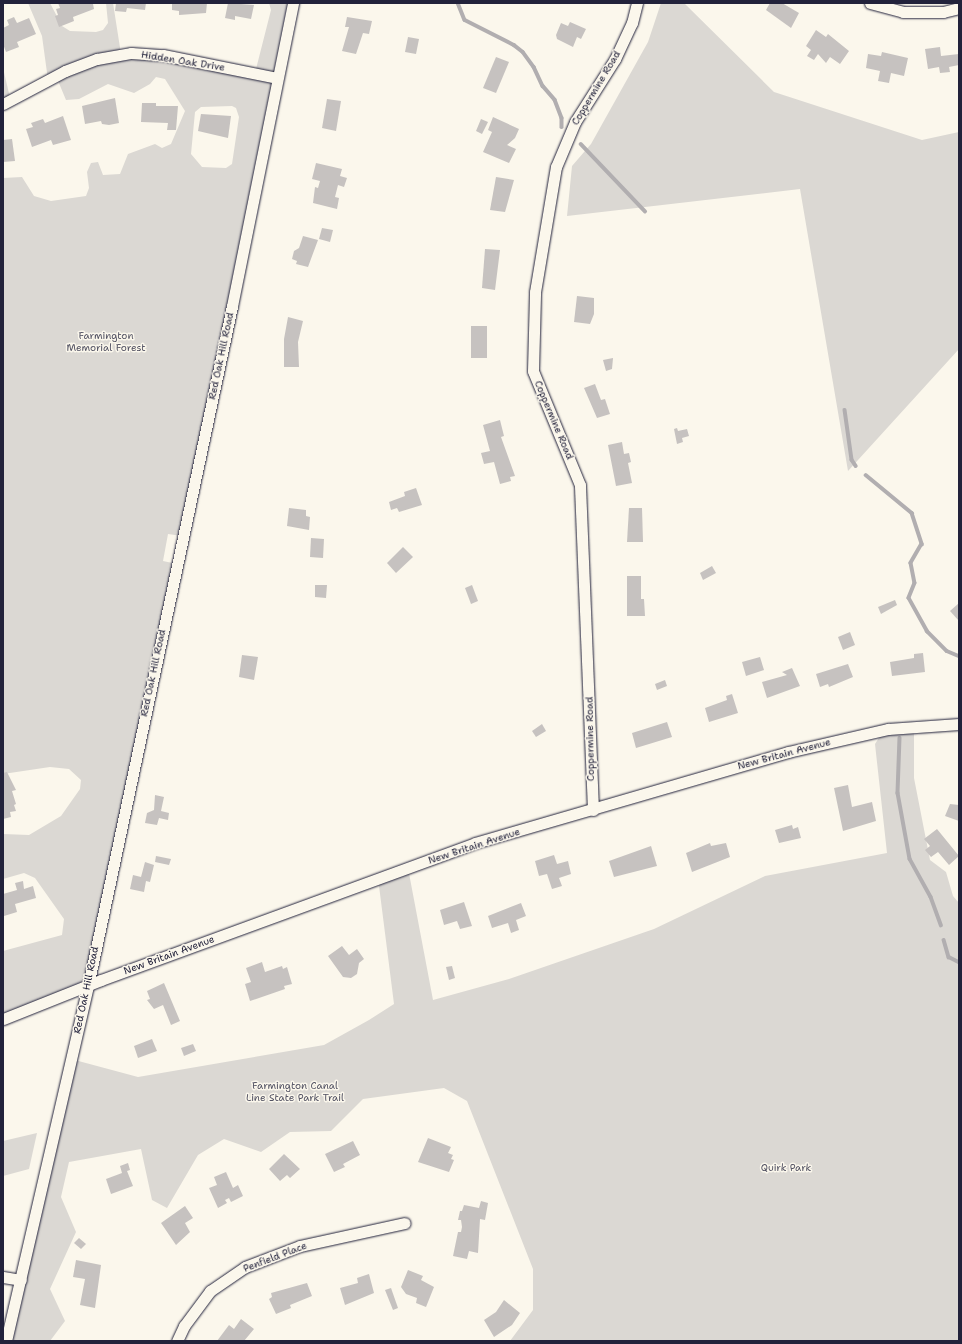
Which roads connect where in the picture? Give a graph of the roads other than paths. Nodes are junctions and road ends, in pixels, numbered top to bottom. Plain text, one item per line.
1 (293, 3) edge
2 (637, 3) edge
3 (870, 3) edge
4 (959, 8) edge
5 (277, 78) junction
6 (3, 104) edge
7 (959, 724) edge
8 (593, 810) junction
9 (88, 986) junction
10 (3, 1019) edge
11 (405, 1223) dead end
12 (3, 1277) edge
13 (21, 1280) junction
14 (6, 1341) edge
15 (177, 1341) edge

1 - 5 street, Red Oak Hill Road
2 - 8 street, Coppermine Road
3 - 4 street
5 - 6 street, Hidden Oak Drive
5 - 9 street, Red Oak Hill Road
7 - 8 street, New Britain Avenue
8 - 9 street, New Britain Avenue
9 - 10 street, New Britain Avenue
9 - 13 street, Red Oak Hill Road
11 - 15 street, Penfield Place
12 - 13 street
13 - 14 street, Red Oak Hill Road

